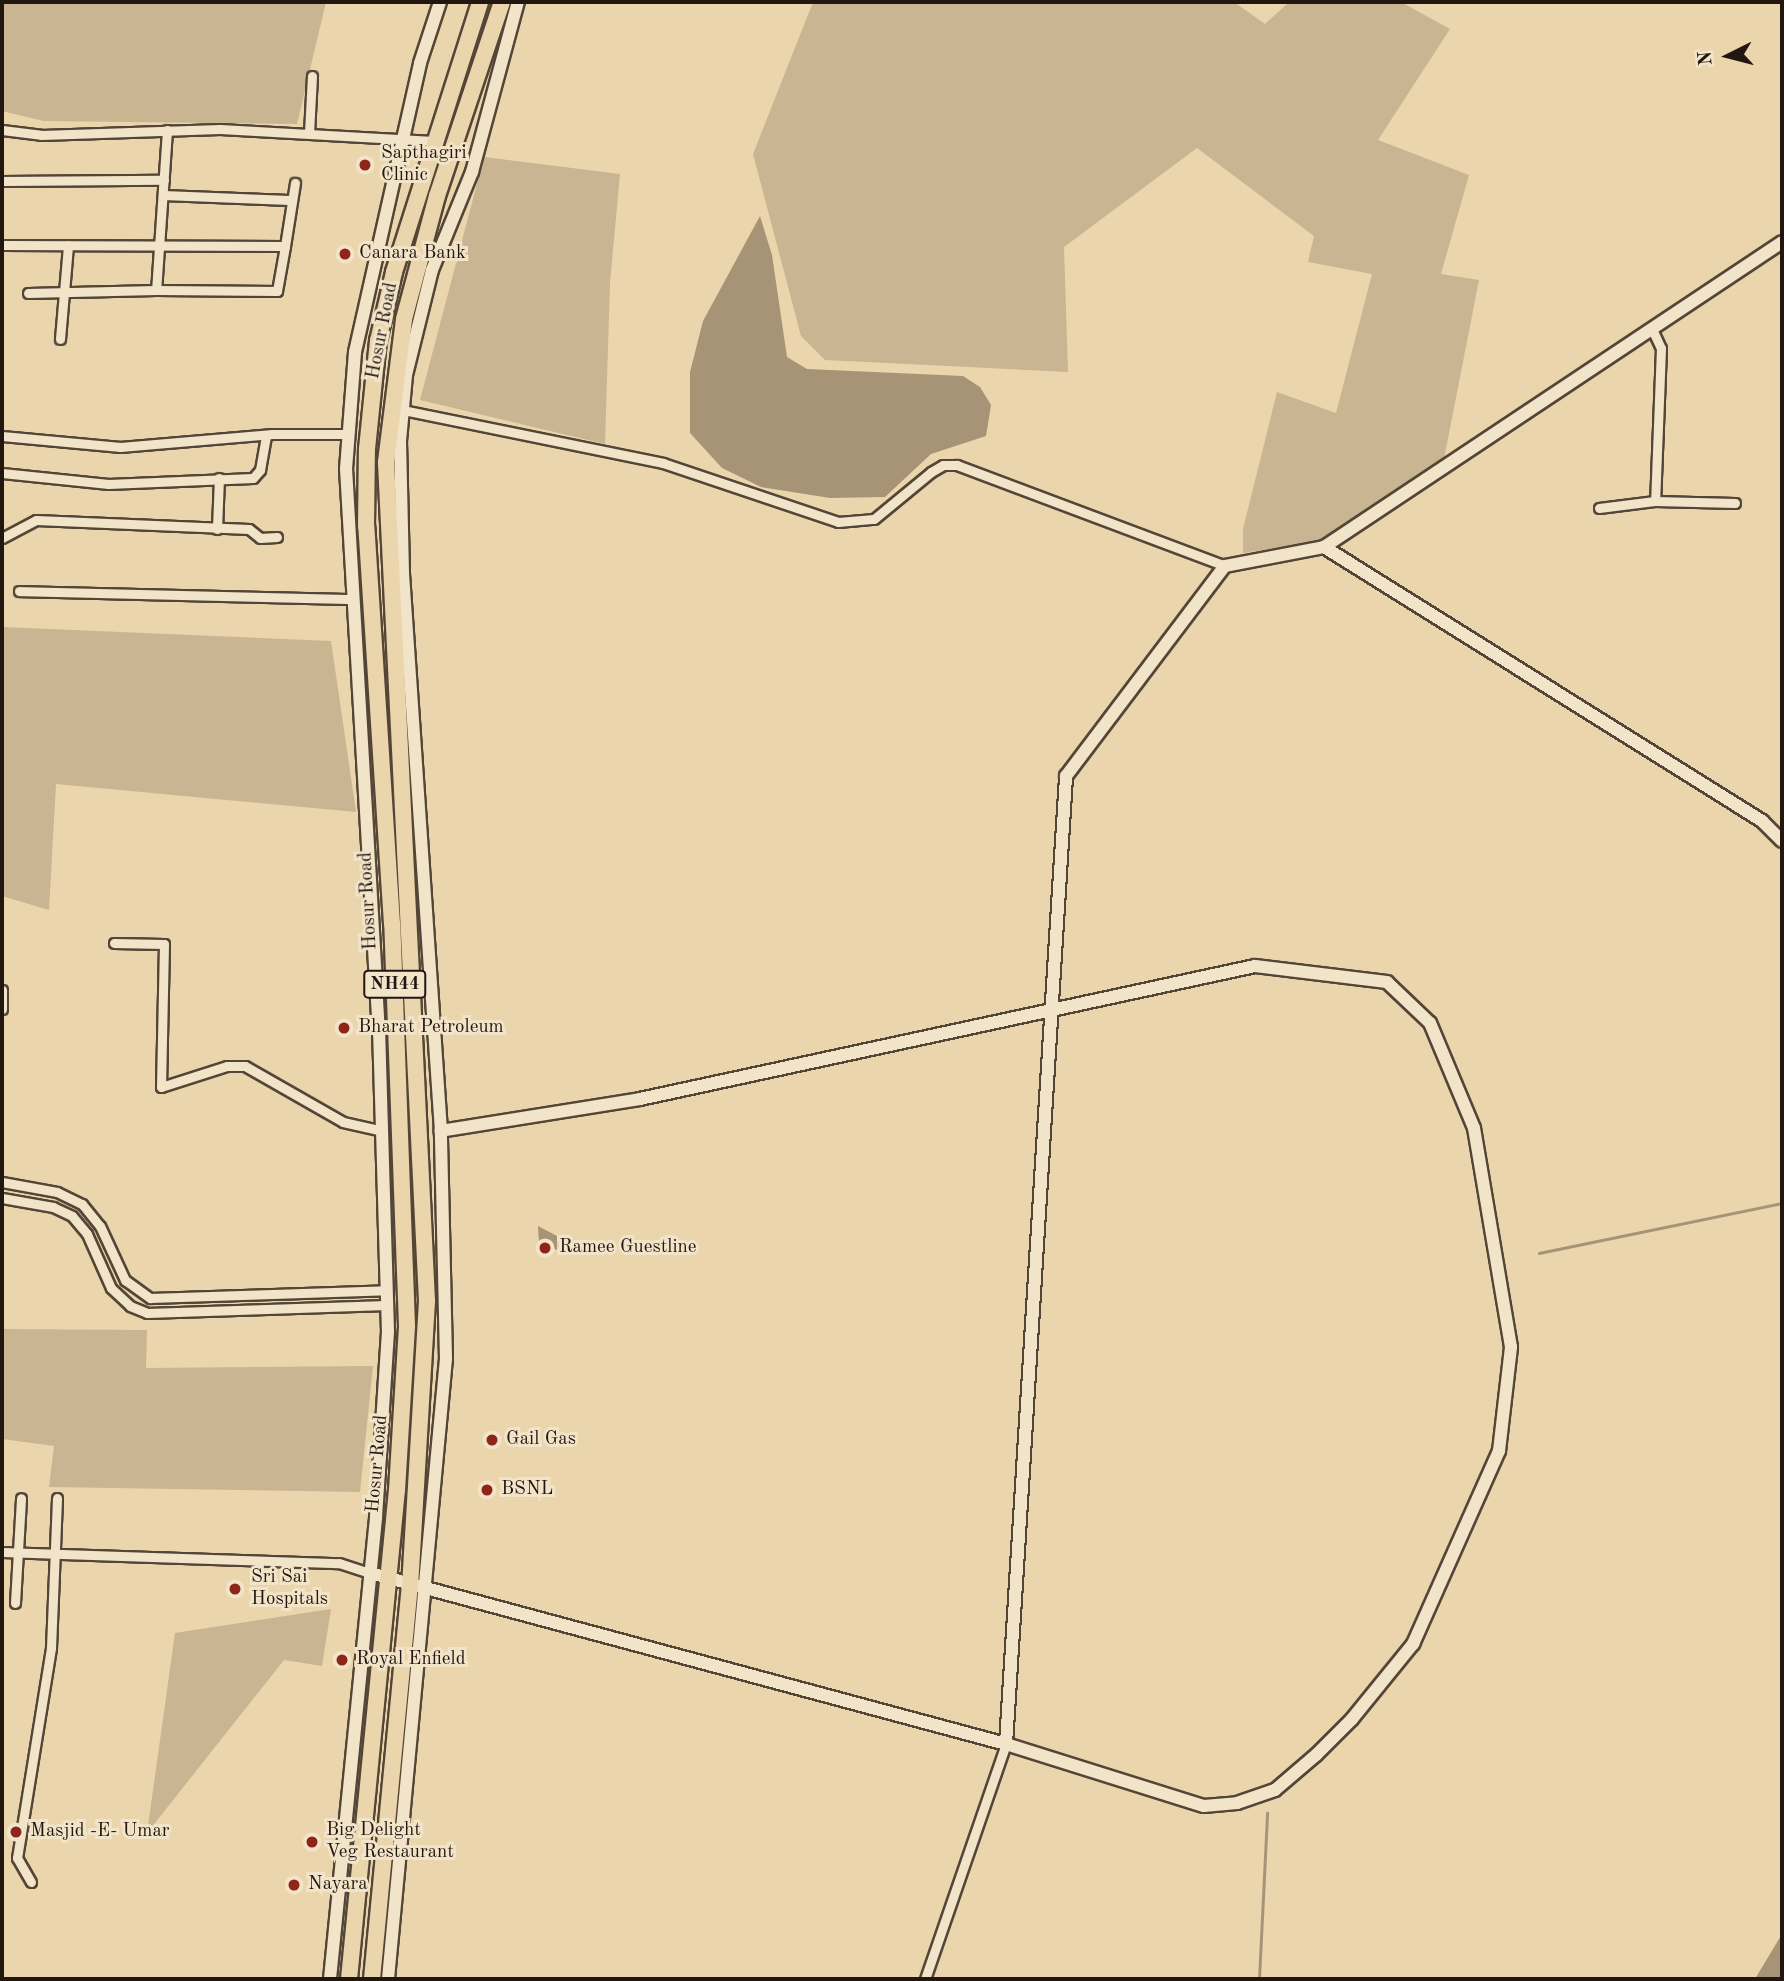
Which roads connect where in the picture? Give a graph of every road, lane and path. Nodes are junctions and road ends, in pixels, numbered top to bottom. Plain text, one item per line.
1 (440, 2) edge
2 (480, 2) edge
3 (502, 2) edge
4 (518, 2) edge
5 (312, 76) dead end
6 (2, 130) edge
7 (167, 130) junction
8 (309, 133) junction
9 (406, 137) junction
10 (434, 141) junction
11 (164, 180) junction
12 (2, 181) edge
13 (295, 183) dead end
14 (163, 195) junction
15 (289, 200) junction
16 (1782, 242) edge
17 (160, 243) junction
18 (68, 245) junction
19 (2, 246) edge
20 (285, 246) junction
21 (156, 290) junction
22 (65, 292) junction
23 (28, 293) dead end
24 (1652, 329) junction
25 (60, 339) dead end
26 (403, 410) junction
27 (349, 434) junction
28 (2, 436) edge
29 (266, 437) junction
30 (2, 474) edge
31 (219, 478) junction
32 (1655, 501) junction
33 (1735, 503) dead end
34 (1599, 508) dead end
35 (217, 529) junction
36 (277, 537) dead end
37 (2, 538) edge
38 (394, 548) junction
39 (1324, 548) junction
40 (1225, 566) junction
41 (19, 591) dead end
42 (353, 599) junction
43 (1782, 841) edge
44 (114, 943) dead end
45 (2, 989) edge
46 (2, 1009) edge
47 (1054, 1010) junction
48 (383, 1131) junction
49 (441, 1131) junction
50 (2, 1182) edge
51 (2, 1198) edge
52 (387, 1290) junction
53 (387, 1305) junction
54 (21, 1498) dead end
55 (57, 1498) dead end
56 (2, 1552) edge
57 (18, 1553) junction
58 (54, 1555) junction
59 (389, 1577) junction
60 (370, 1578) junction
61 (417, 1583) junction
62 (15, 1603) dead end
63 (1006, 1744) junction
64 (31, 1882) dead end
65 (330, 1979) edge
66 (349, 1979) edge
67 (372, 1979) edge
68 (388, 1979) edge
69 (925, 1979) edge

1 - 9 street
2 - 10 highway, Hosur Road / NH44
3 - 38 highway, Hosur Road / NH44
4 - 26 street
5 - 8 street
6 - 7 street
7 - 8 street
7 - 11 street
8 - 9 street
9 - 10 street
9 - 27 street
10 - 59 highway, Hosur Road / NH44
11 - 12 street
11 - 14 street
13 - 15 street
14 - 15 street
14 - 17 street
15 - 20 street
16 - 24 street
17 - 18 street
17 - 20 street
17 - 21 street
18 - 19 street
18 - 22 street
20 - 21 street
21 - 22 street
22 - 23 street
22 - 25 street
24 - 32 street
24 - 39 street
26 - 38 street
26 - 40 street
27 - 29 street
27 - 42 street
28 - 29 street
29 - 31 street
30 - 31 street
31 - 35 street
32 - 33 street
32 - 34 street
35 - 36 street
35 - 37 street
38 - 49 street
38 - 61 highway, Hosur Road / NH44
39 - 40 street
39 - 43 street
40 - 47 street
41 - 42 street
42 - 48 street
44 - 48 street
45 - 46 street
47 - 49 street
47 - 63 street
47 - 63 street
48 - 52 street
49 - 61 street
50 - 52 street
51 - 53 street
52 - 53 street
53 - 60 street
54 - 57 street
55 - 58 street
56 - 57 street
57 - 58 street
57 - 62 street
58 - 60 street
58 - 64 street
59 - 60 street
59 - 61 street
59 - 66 highway, Hosur Road / NH44
60 - 65 street
61 - 63 street
61 - 67 highway, Hosur Road / NH44
61 - 68 street
63 - 69 street

